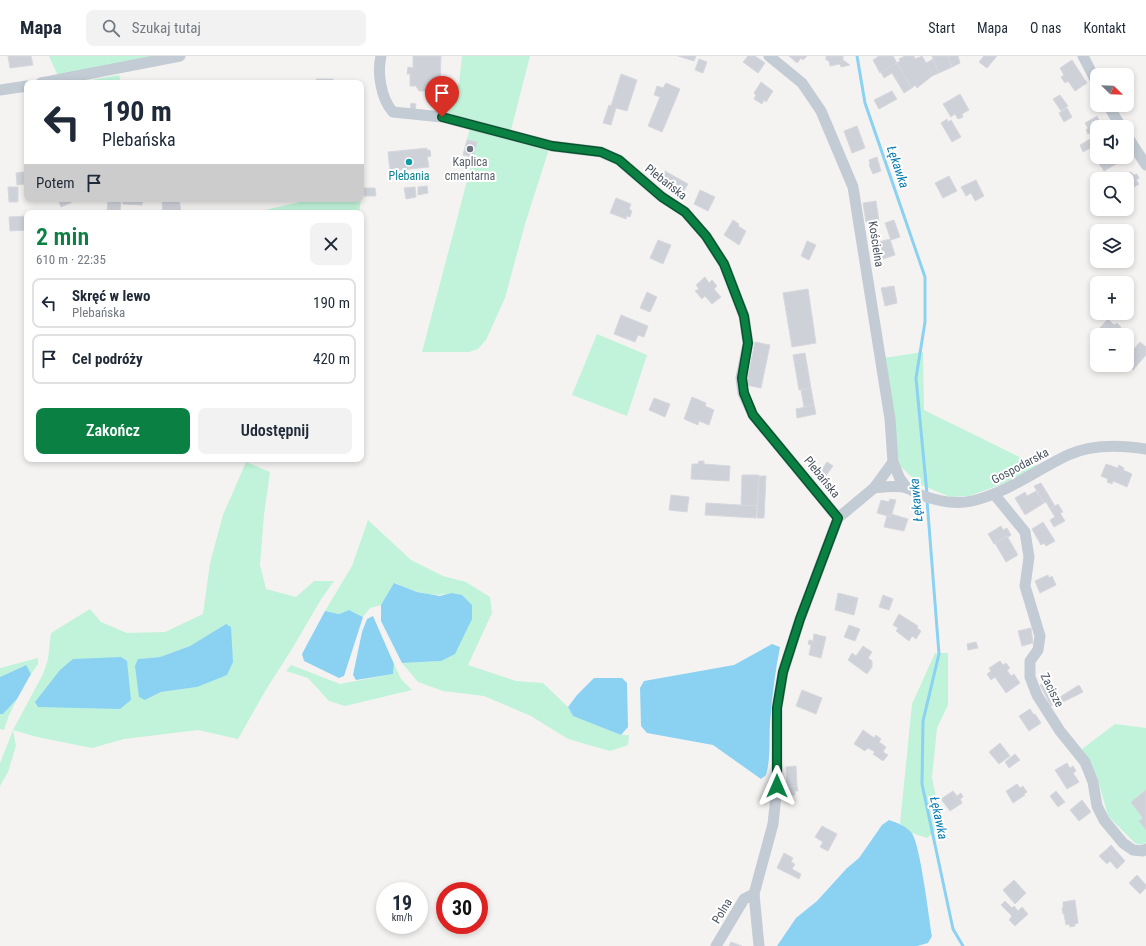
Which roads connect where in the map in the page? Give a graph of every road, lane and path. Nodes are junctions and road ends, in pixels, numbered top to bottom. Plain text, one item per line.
1 (180, 56) edge
2 (381, 56) edge
3 (769, 56) edge
4 (1083, 56) edge
5 (1090, 70) edge
6 (56, 80) edge
7 (24, 86) edge
8 (0, 90) edge
9 (1134, 147) edge
10 (1146, 165) edge
11 (1146, 449) edge
12 (893, 462) junction
13 (874, 488) junction
14 (907, 488) junction
15 (994, 494) junction
16 (838, 518) junction
17 (1146, 849) edge
18 (754, 894) junction
19 (716, 946) edge
20 (759, 946) edge

1 - 6 street
2 - 16 street, Plebańska
3 - 12 street, Kościelna
4 - 5 street
7 - 8 street
9 - 10 street
11 - 15 street, Gospodarska
12 - 13 street
12 - 14 street, Kościelna
13 - 14 street
13 - 16 street
14 - 15 street, Gospodarska
15 - 17 street, Zacisze
16 - 18 street
18 - 19 street, Polna
18 - 20 street

